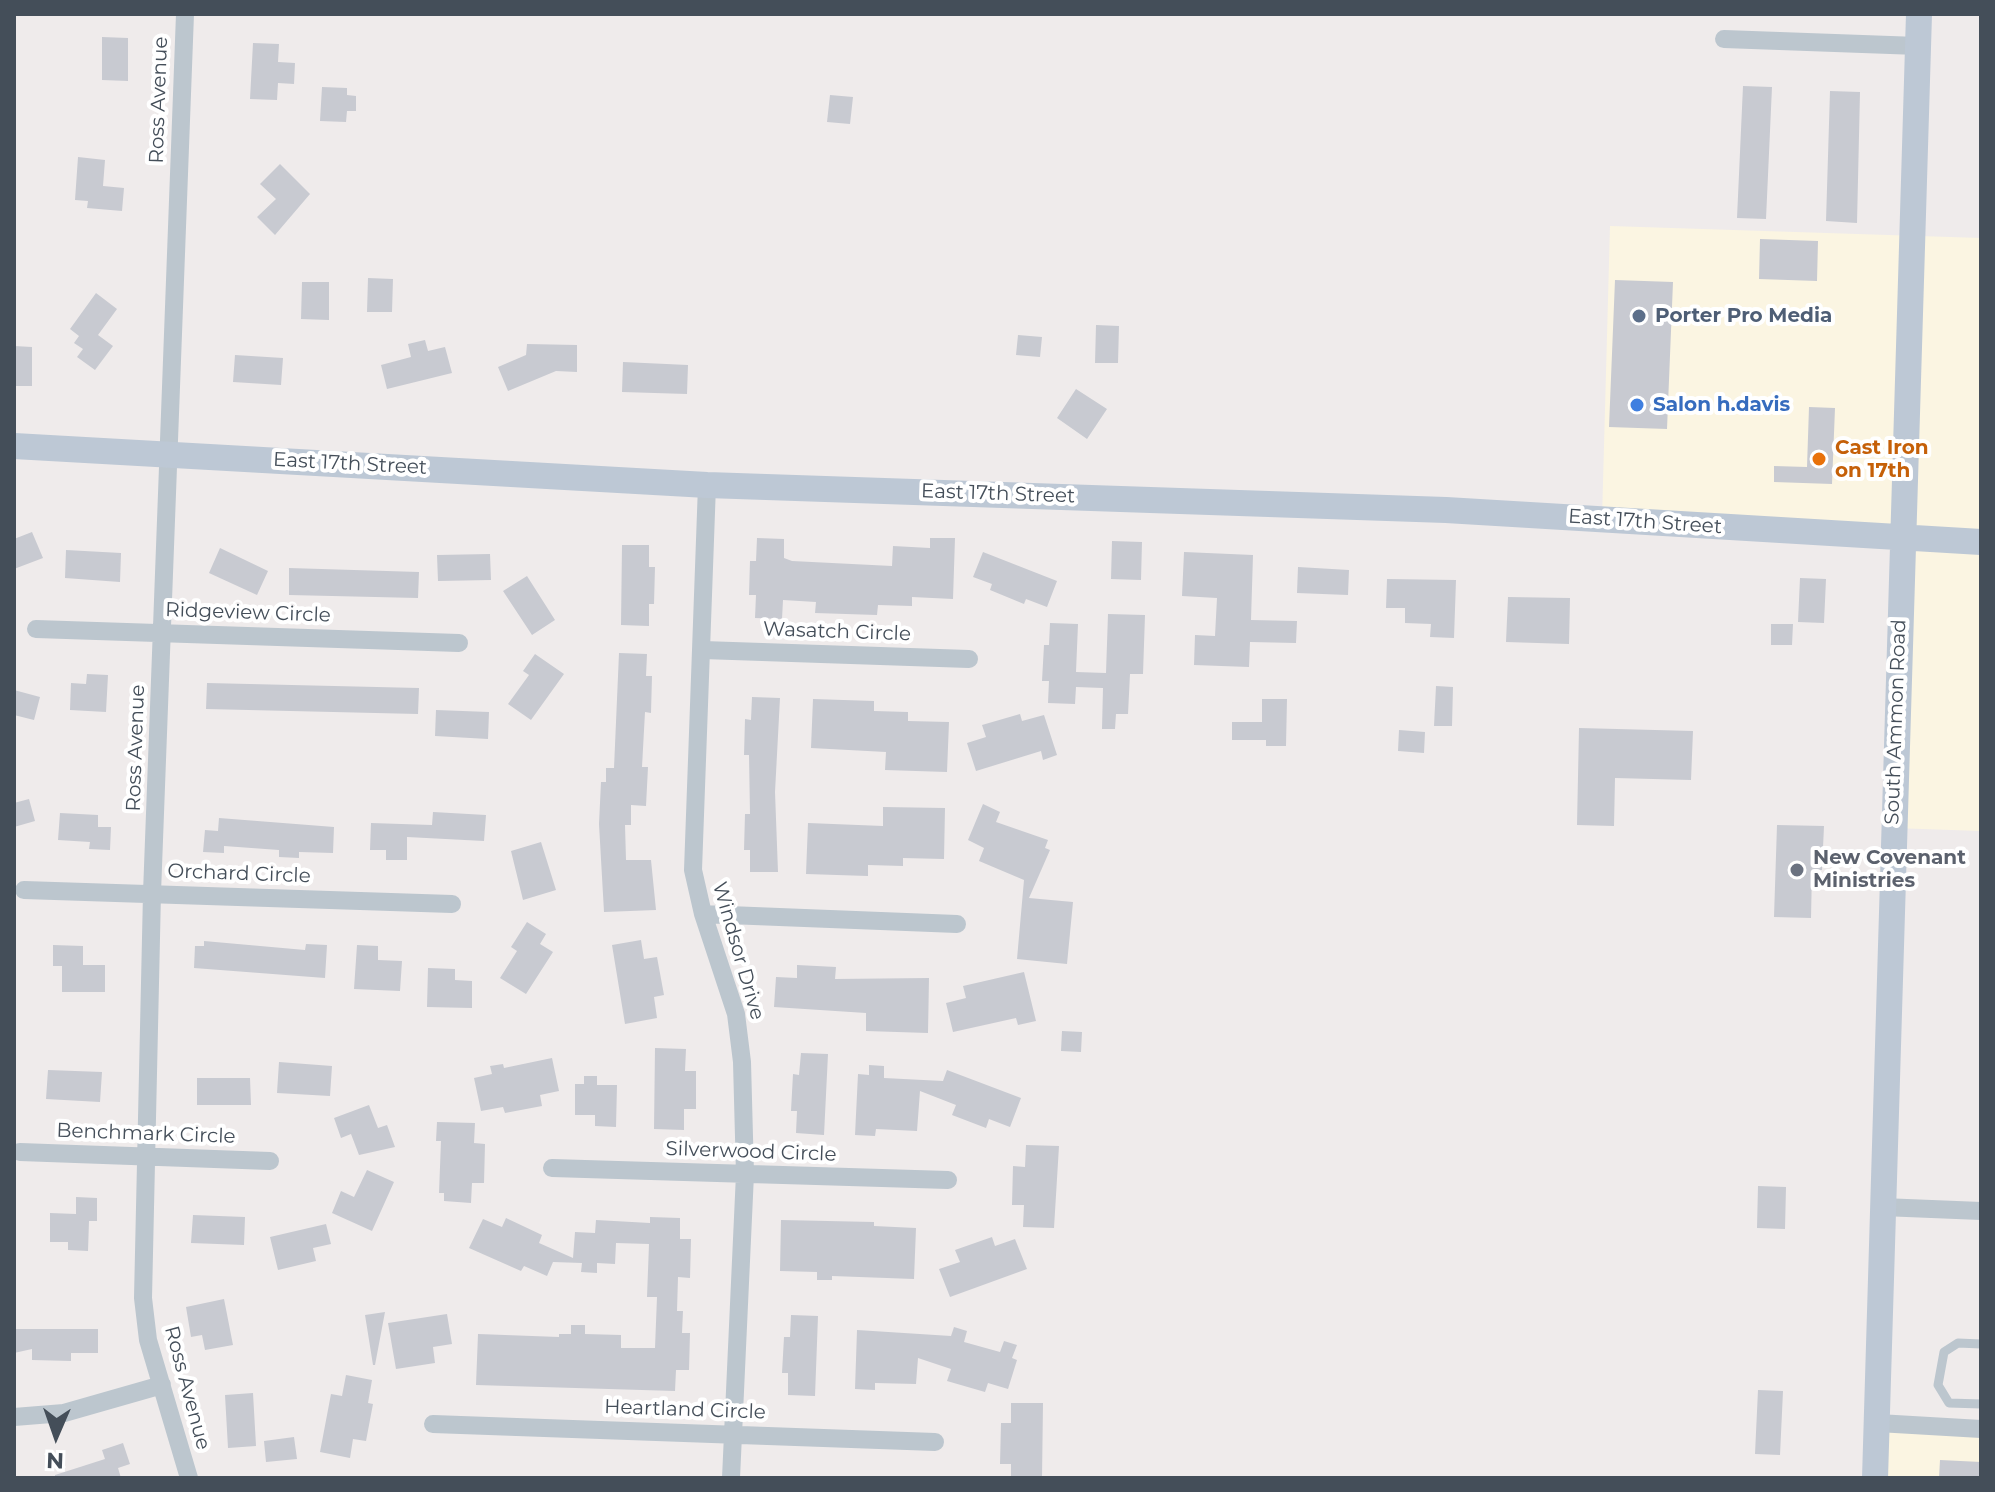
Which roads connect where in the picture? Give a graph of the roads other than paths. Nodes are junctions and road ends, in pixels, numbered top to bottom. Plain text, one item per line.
1 (185, 14) edge
2 (1919, 14) edge
3 (1724, 39) dead end
4 (1918, 46) junction
5 (14, 446) edge
6 (168, 453) junction
7 (707, 485) junction
8 (1902, 539) junction
9 (1981, 542) edge
10 (36, 629) dead end
11 (162, 631) junction
12 (459, 643) dead end
13 (703, 650) junction
14 (969, 659) dead end
15 (24, 890) dead end
16 (152, 893) junction
17 (452, 904) dead end
18 (703, 914) junction
19 (957, 924) dead end
20 (20, 1152) dead end
21 (148, 1153) junction
22 (270, 1161) dead end
23 (552, 1168) dead end
24 (745, 1174) junction
25 (948, 1180) dead end
26 (1882, 1207) junction
27 (1981, 1211) edge
28 (1981, 1344) edge
29 (162, 1385) junction
30 (1981, 1404) edge
31 (14, 1417) edge
32 (1878, 1423) junction
33 (433, 1424) dead end
34 (1981, 1429) edge
35 (732, 1434) junction
36 (935, 1442) dead end
37 (189, 1478) edge
38 (731, 1478) edge
39 (1875, 1478) edge

1 - 6 street, Ross Avenue
2 - 4 main road, South Ammon Road
3 - 4 street
4 - 8 main road, South Ammon Road
5 - 6 main road, East 17th Street
6 - 7 main road, East 17th Street
6 - 11 street, Ross Avenue
7 - 8 main road, East 17th Street
7 - 13 street, Windsor Drive
8 - 9 main road, East 17th Street
8 - 26 main road, South Ammon Road
10 - 11 street, Ridgeview Circle
11 - 12 street, Ridgeview Circle
11 - 16 street, Ross Avenue
13 - 14 street, Wasatch Circle
13 - 18 street, Windsor Drive
15 - 16 street, Orchard Circle
16 - 17 street, Orchard Circle
16 - 21 street, Ross Avenue
18 - 19 street
18 - 24 street, Windsor Drive
20 - 21 street, Benchmark Circle
21 - 22 street, Benchmark Circle
21 - 29 street, Ross Avenue
23 - 24 street, Silverwood Circle
24 - 25 street, Silverwood Circle
24 - 35 street, Windsor Drive
26 - 27 street
26 - 32 main road, South Ammon Road
28 - 30 lane
29 - 31 street
29 - 37 street, Ross Avenue
32 - 34 street
32 - 39 main road, South Ammon Road
33 - 35 street, Heartland Circle
35 - 36 street, Heartland Circle
35 - 38 street, Windsor Drive

